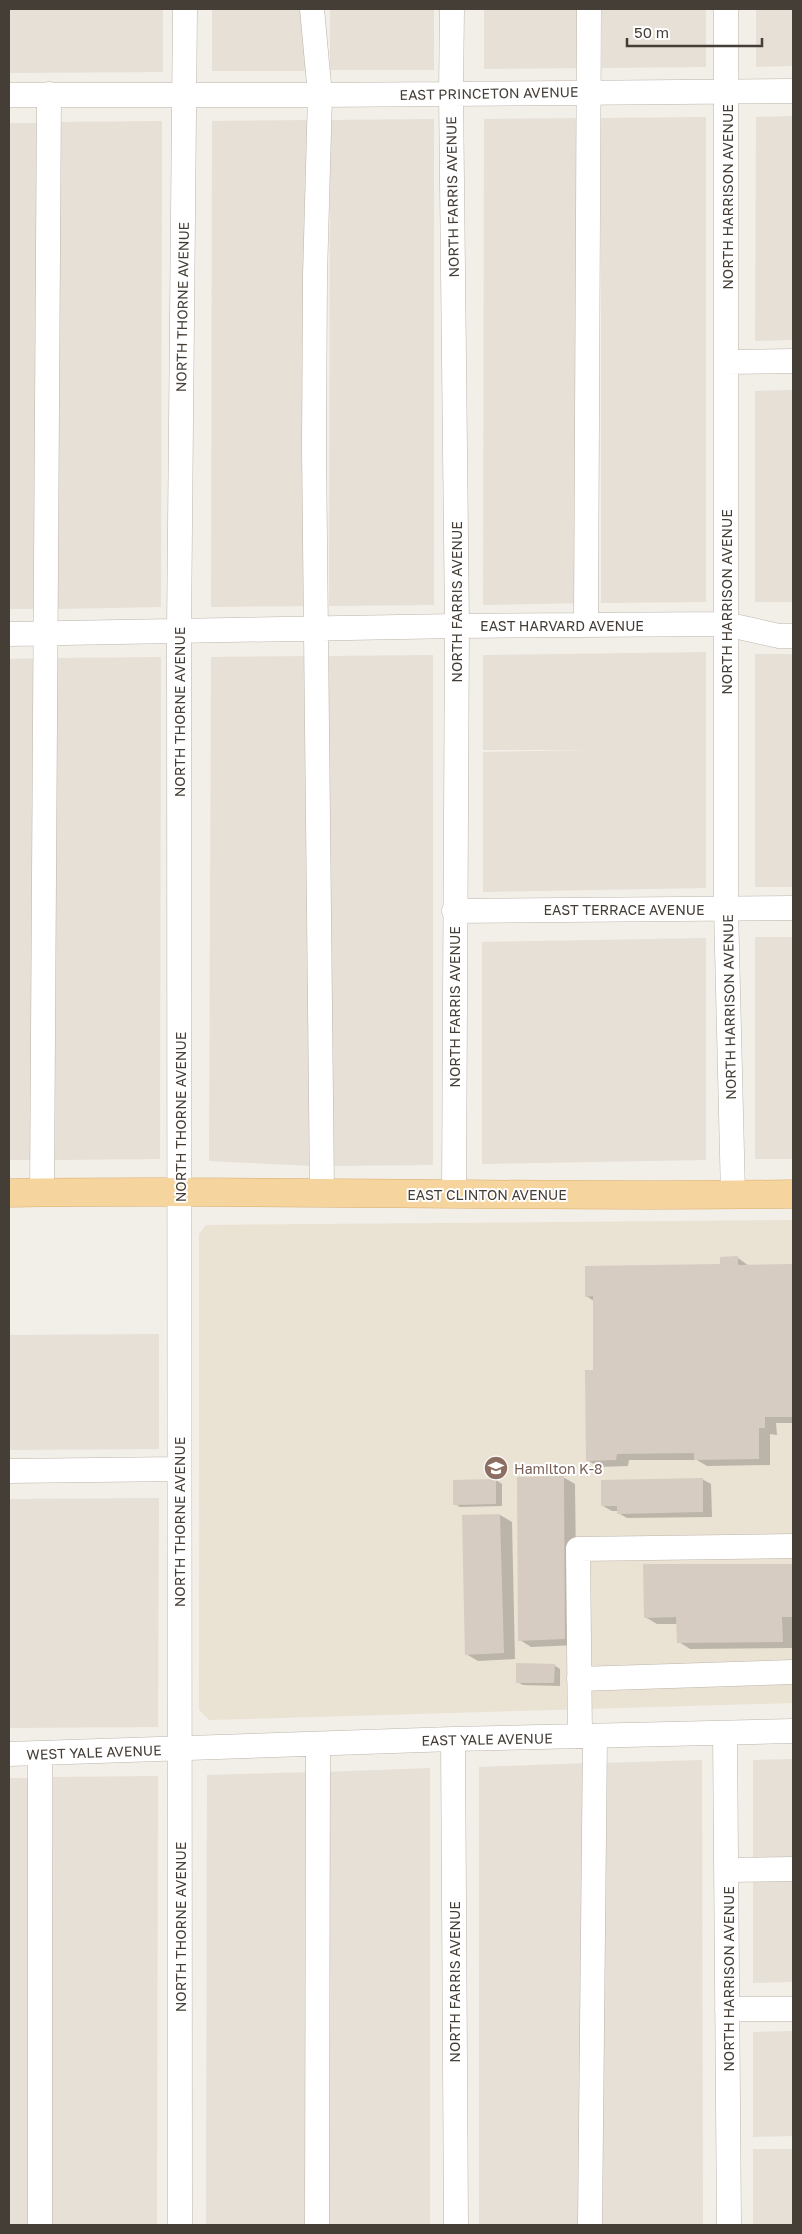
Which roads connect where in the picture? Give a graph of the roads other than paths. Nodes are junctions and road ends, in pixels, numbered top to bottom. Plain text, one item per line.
1 (185, 9) edge
2 (312, 9) edge
3 (452, 9) edge
4 (589, 9) edge
5 (726, 9) edge
6 (793, 91) edge
7 (589, 92) junction
8 (727, 92) junction
9 (451, 93) junction
10 (49, 94) junction
11 (9, 95) edge
12 (185, 95) junction
13 (320, 96) junction
14 (793, 361) edge
15 (727, 362) junction
16 (725, 624) junction
17 (586, 625) junction
18 (457, 626) junction
19 (316, 628) junction
20 (179, 631) junction
21 (44, 633) junction
22 (9, 634) edge
23 (793, 636) edge
24 (726, 908) junction
25 (793, 908) edge
26 (454, 911) junction
27 (180, 1191) junction
28 (322, 1192) junction
29 (9, 1193) edge
30 (42, 1193) junction
31 (793, 1194) edge
32 (454, 1195) junction
33 (733, 1195) junction
34 (179, 1469) junction
35 (9, 1471) edge
36 (793, 1546) edge
37 (793, 1672) edge
38 (579, 1679) junction
39 (793, 1731) edge
40 (725, 1733) junction
41 (588, 1736) junction
42 (453, 1739) junction
43 (318, 1744) junction
44 (180, 1749) junction
45 (40, 1753) junction
46 (9, 1754) edge
47 (793, 1869) edge
48 (728, 1870) junction
49 (793, 2008) edge
50 (727, 2009) junction
51 (40, 2225) edge
52 (180, 2225) edge
53 (317, 2225) edge
54 (456, 2225) edge
55 (590, 2225) edge
56 (730, 2225) edge

1 - 12 street, NORTH THORNE AVENUE
2 - 13 street
3 - 9 street, NORTH FARRIS AVENUE
4 - 7 street
5 - 8 street, NORTH HARRISON AVENUE
6 - 8 street, EAST PRINCETON AVENUE
7 - 8 street, EAST PRINCETON AVENUE
7 - 9 street, EAST PRINCETON AVENUE
7 - 17 street
8 - 15 street, NORTH HARRISON AVENUE
9 - 13 street, EAST PRINCETON AVENUE
9 - 18 street, NORTH FARRIS AVENUE
10 - 11 street, EAST PRINCETON AVENUE
10 - 12 street, EAST PRINCETON AVENUE
10 - 21 street
12 - 13 street, EAST PRINCETON AVENUE
12 - 20 street, NORTH THORNE AVENUE
13 - 19 street
14 - 15 street
15 - 16 street, NORTH HARRISON AVENUE
16 - 17 street, EAST HARVARD AVENUE
16 - 23 street, EAST HARVARD AVENUE
16 - 24 street, NORTH HARRISON AVENUE
17 - 18 street, EAST HARVARD AVENUE
18 - 19 street, EAST HARVARD AVENUE
18 - 26 street, NORTH FARRIS AVENUE
19 - 20 street, EAST HARVARD AVENUE
19 - 28 street
20 - 21 street, EAST HARVARD AVENUE
20 - 27 street, NORTH THORNE AVENUE
21 - 22 street, EAST HARVARD AVENUE
21 - 30 street
24 - 25 street, EAST TERRACE AVENUE
24 - 26 street, EAST TERRACE AVENUE
24 - 33 street, NORTH HARRISON AVENUE
26 - 32 street, NORTH FARRIS AVENUE
27 - 28 main road, EAST CLINTON AVENUE
27 - 30 main road, EAST CLINTON AVENUE
27 - 34 street, NORTH THORNE AVENUE
28 - 32 main road, EAST CLINTON AVENUE
29 - 30 main road, EAST CLINTON AVENUE
31 - 33 main road, EAST CLINTON AVENUE
32 - 33 main road, EAST CLINTON AVENUE
34 - 35 street
34 - 44 street, NORTH THORNE AVENUE
36 - 38 street
37 - 38 street
38 - 41 street
39 - 40 street, EAST YALE AVENUE
40 - 41 street, EAST YALE AVENUE
40 - 48 street, NORTH HARRISON AVENUE
41 - 42 street, EAST YALE AVENUE
41 - 55 street
42 - 43 street, EAST YALE AVENUE
42 - 54 street, NORTH FARRIS AVENUE
43 - 44 street, EAST YALE AVENUE
43 - 53 street
44 - 45 street, WEST YALE AVENUE
44 - 52 street, NORTH THORNE AVENUE
45 - 46 street, WEST YALE AVENUE
45 - 51 street
47 - 48 street
48 - 50 street, NORTH HARRISON AVENUE
49 - 50 street
50 - 56 street, NORTH HARRISON AVENUE

